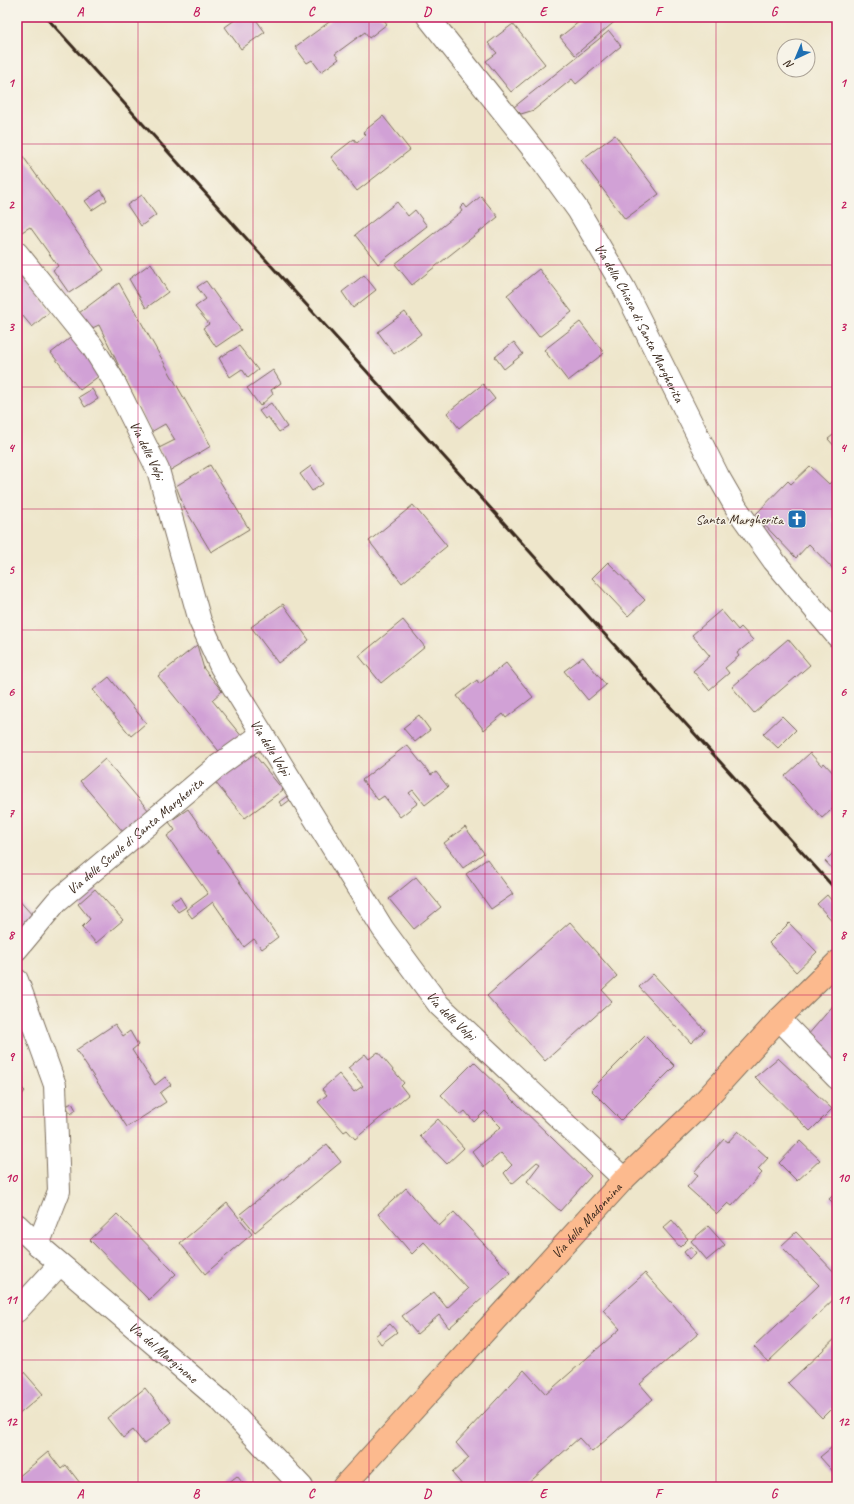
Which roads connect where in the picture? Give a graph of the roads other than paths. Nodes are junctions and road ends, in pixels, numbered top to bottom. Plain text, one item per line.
1 (428, 17) edge
2 (17, 253) edge
3 (836, 634) edge
4 (262, 734) junction
5 (17, 949) edge
6 (837, 962) edge
7 (17, 980) edge
8 (779, 1019) junction
9 (837, 1078) edge
10 (624, 1178) junction
11 (17, 1225) edge
12 (38, 1245) junction
13 (60, 1264) junction
14 (17, 1311) edge
15 (302, 1487) edge
16 (343, 1487) edge

1 - 3 street, Via della Chiesa di Santa Margherita
2 - 4 street, Via delle Volpi
4 - 5 street, Via delle Scuole di Santa Margherita
4 - 10 street, Via delle Volpi
6 - 8 main road, Via della Madonnina
7 - 12 street
8 - 9 street
8 - 10 main road, Via della Madonnina
10 - 16 main road, Via della Madonnina
11 - 12 street, Via del Marginone
12 - 13 street, Via del Marginone
13 - 14 street
13 - 15 street, Via del Marginone

